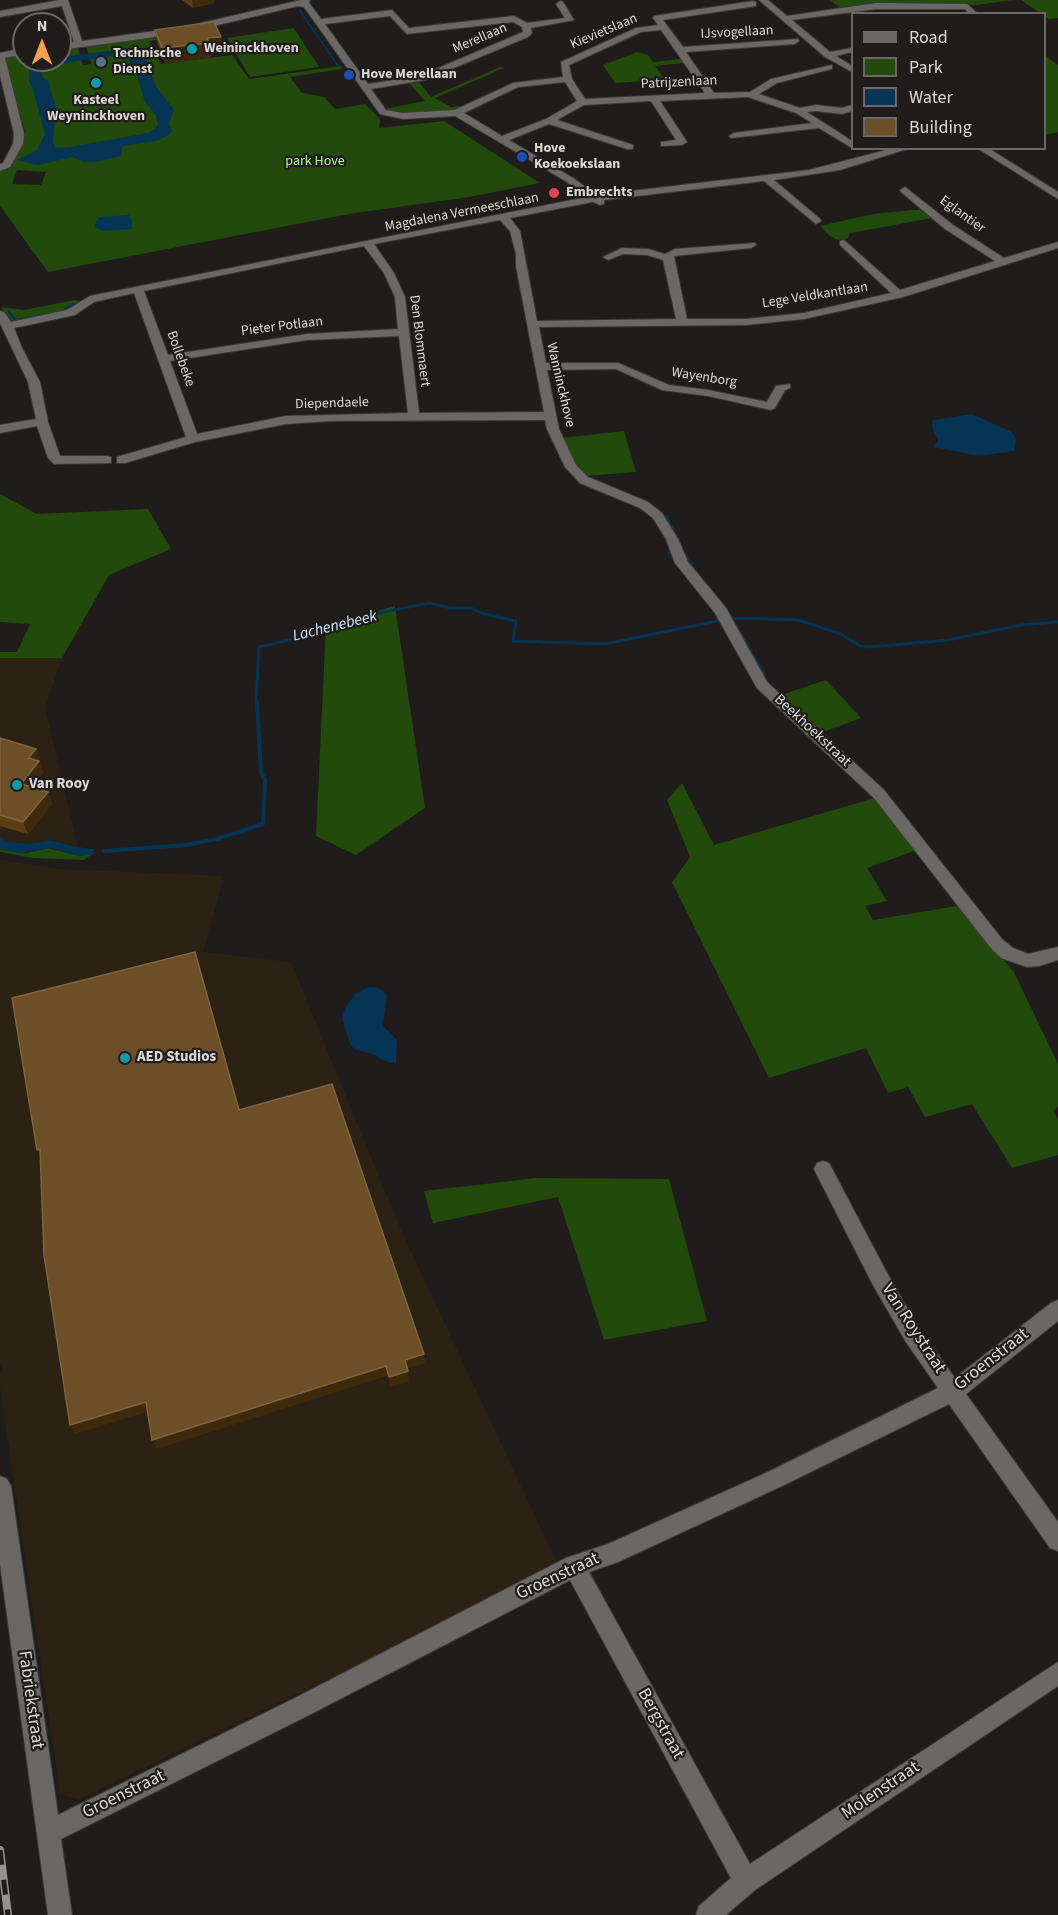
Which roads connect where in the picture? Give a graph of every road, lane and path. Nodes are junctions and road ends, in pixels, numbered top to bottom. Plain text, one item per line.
1 (311, 0) edge
2 (763, 0) edge
3 (65, 1) edge
4 (297, 3) junction
5 (753, 3) dead end
6 (560, 4) dead end
7 (972, 12) edge
8 (0, 14) edge
9 (784, 19) junction
10 (319, 22) junction
11 (526, 26) junction
12 (662, 27) junction
13 (795, 41) dead end
14 (79, 45) junction
15 (72, 46) edge
16 (680, 50) junction
17 (851, 50) edge
18 (12, 53) edge
19 (828, 55) junction
20 (829, 67) dead end
21 (851, 68) edge
22 (568, 79) junction
23 (365, 87) junction
24 (753, 94) junction
25 (710, 95) junction
26 (653, 98) junction
27 (582, 102) junction
28 (851, 108) edge
29 (799, 111) junction
30 (456, 113) junction
31 (549, 122) junction
32 (820, 125) junction
33 (734, 136) dead end
34 (502, 139) junction
35 (664, 144) dead end
36 (851, 144) edge
37 (630, 147) dead end
38 (862, 150) edge
39 (901, 150) edge
40 (911, 150) edge
41 (984, 150) edge
42 (876, 159) junction
43 (0, 168) edge
44 (768, 179) junction
45 (905, 190) dead end
46 (1058, 196) edge
47 (598, 200) junction
48 (501, 218) junction
49 (816, 222) dead end
50 (844, 243) dead end
51 (368, 244) junction
52 (751, 244) dead end
53 (1058, 245) edge
54 (608, 257) dead end
55 (668, 258) junction
56 (1003, 262) junction
57 (139, 291) junction
58 (899, 295) junction
59 (0, 314) edge
60 (682, 323) junction
61 (532, 324) junction
62 (8, 326) junction
63 (404, 332) junction
64 (164, 359) junction
65 (540, 367) junction
66 (786, 386) dead end
67 (549, 416) junction
68 (414, 417) junction
69 (42, 422) junction
70 (0, 429) edge
71 (193, 439) junction
72 (107, 460) dead end
73 (121, 460) dead end
74 (584, 480) joint
75 (1058, 953) edge
76 (823, 1169) dead end
77 (1058, 1309) edge
78 (954, 1391) junction
79 (0, 1486) edge
80 (1058, 1540) edge
81 (574, 1566) junction
82 (1058, 1673) edge
83 (49, 1832) junction
84 (746, 1881) junction
85 (60, 1915) edge
86 (708, 1915) edge

1 - 4 street
2 - 9 street
3 - 8 street
3 - 14 street
4 - 10 street
4 - 14 street
5 - 12 street
6 - 11 street
7 - 9 street
9 - 19 street
10 - 11 street
10 - 23 street
11 - 23 street, Merellaan
12 - 16 street
12 - 22 street, Kievietslaan
13 - 16 street, IJsvogellaan
14 - 15 street
16 - 25 street
17 - 19 street
18 - 43 street
19 - 21 street
20 - 24 street
22 - 27 street
22 - 30 street
23 - 30 street
24 - 25 street, Patrijzenlaan
24 - 29 street, Patrijzenlaan
25 - 26 street, Patrijzenlaan
26 - 27 street, Patrijzenlaan
26 - 35 street
27 - 31 street, Patrijzenlaan
28 - 29 street
29 - 32 street, Patrijzenlaan
30 - 34 street
31 - 34 street, Patrijzenlaan
31 - 37 street
32 - 33 street
32 - 36 street, Patrijzenlaan
34 - 47 street
38 - 42 street
39 - 42 street, Magdalena Vermeeschlaan
40 - 42 street, Magdalena Vermeeschlaan
41 - 46 street
42 - 44 street, Magdalena Vermeeschlaan
44 - 47 street, Magdalena Vermeeschlaan
44 - 49 street
45 - 56 street, Eglantier
47 - 48 street, Magdalena Vermeeschlaan
48 - 51 street, Magdalena Vermeeschlaan
48 - 61 street, Wanninckhove
50 - 58 street
51 - 57 street, Magdalena Vermeeschlaan
51 - 63 street, Den Blommaert
52 - 55 street
53 - 56 street, Lege Veldkantlaan
54 - 55 street
55 - 60 street
56 - 58 street, Lege Veldkantlaan
57 - 62 street, Magdalena Vermeeschlaan
57 - 64 street, Bollebeke
58 - 60 street, Lege Veldkantlaan
59 - 62 street
60 - 61 street, Lege Veldkantlaan
61 - 65 street, Wanninckhove
62 - 69 street
63 - 64 street, Pieter Potlaan
63 - 68 street, Den Blommaert
64 - 71 street, Bollebeke
65 - 66 street, Wayenborg
65 - 67 street, Wanninckhove
67 - 68 street, Diependaele
67 - 74 street, Wanninckhove
68 - 71 street, Diependaele
69 - 70 street
69 - 72 street
71 - 73 street, Diependaele
74 - 75 street, Beekhoekstraat
76 - 78 street, Van Roystraat
77 - 78 street, Groenstraat
78 - 80 street, Van Roystraat
78 - 81 street, Groenstraat
79 - 83 street, Fabriekstraat
81 - 83 street, Groenstraat
81 - 84 street, Bergstraat
82 - 84 street, Molenstraat
83 - 85 street, Fabriekstraat
84 - 86 street, Molenstraat

